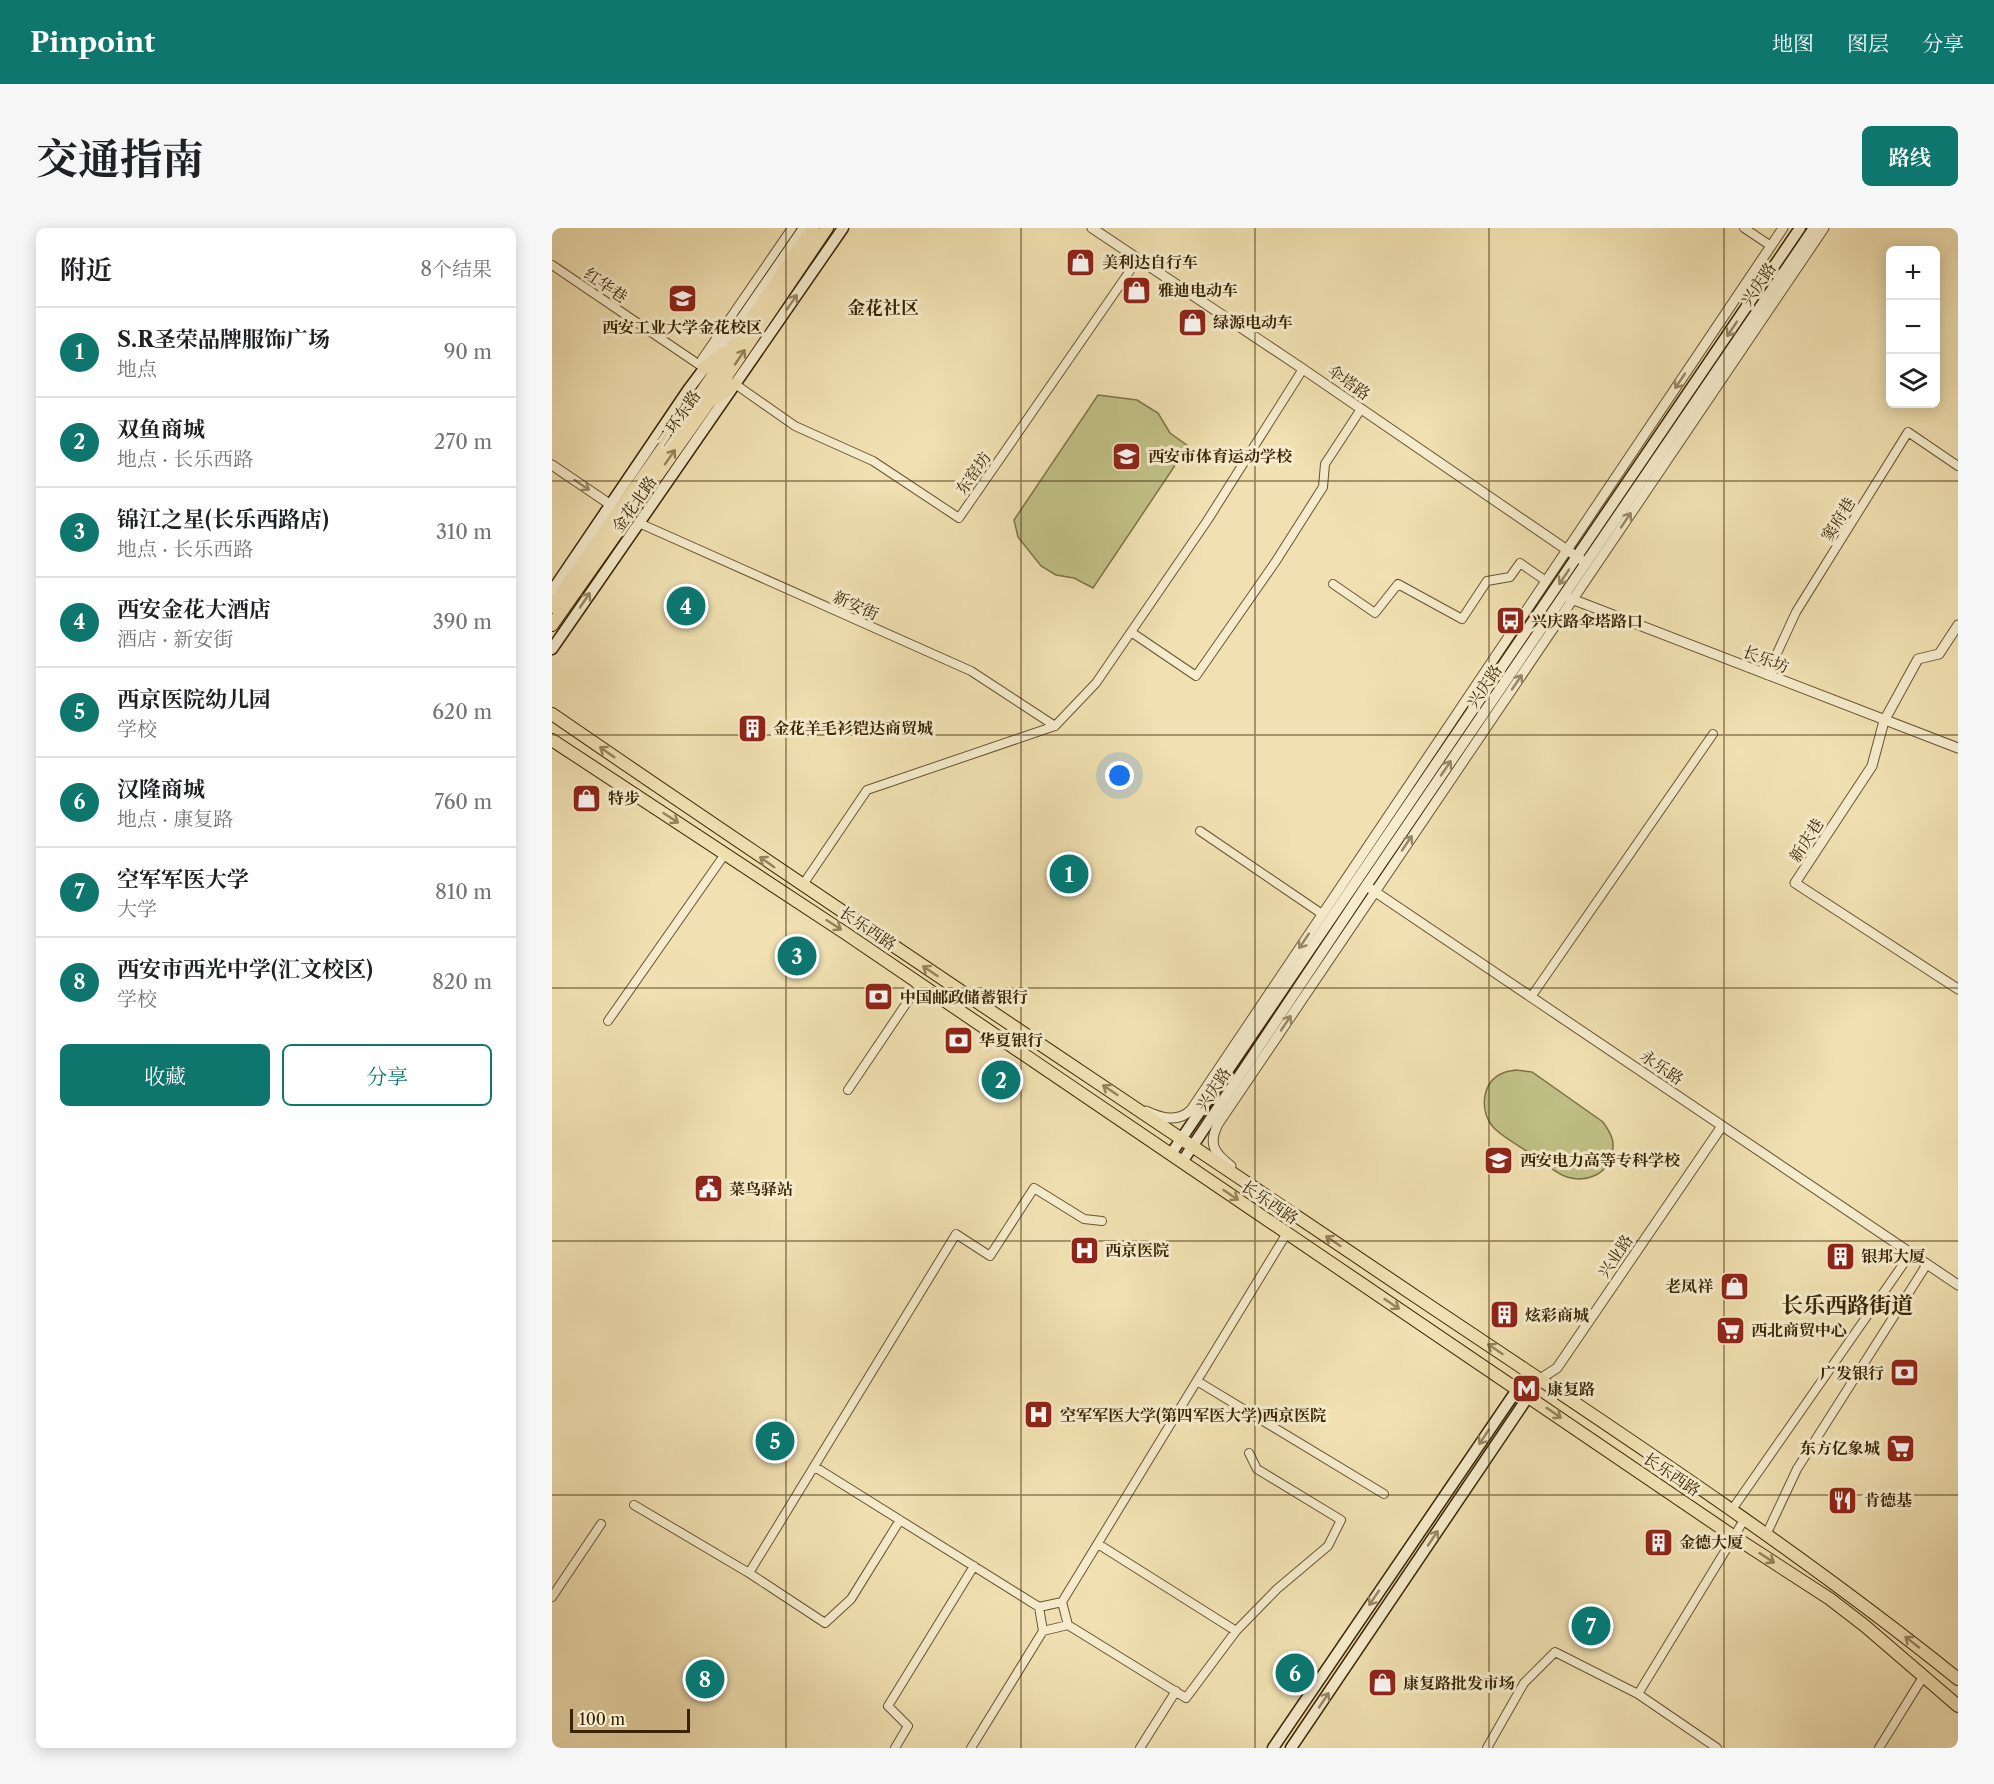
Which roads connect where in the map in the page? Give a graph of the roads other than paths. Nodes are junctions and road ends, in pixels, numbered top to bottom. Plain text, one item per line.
1 (792, 228) edge
2 (804, 228) edge
3 (813, 228) edge
4 (827, 228) edge
5 (843, 228) edge
6 (1092, 228) edge
7 (1744, 228) edge
8 (1783, 228) edge
9 (1800, 228) edge
10 (1814, 228) edge
11 (1824, 228) edge
12 (1771, 246) junction
13 (1138, 259) junction
14 (552, 265) edge
15 (733, 345) junction
16 (704, 368) junction
17 (1303, 369) junction
18 (735, 384) junction
19 (701, 404) junction
20 (1361, 409) junction
21 (552, 465) edge
22 (1958, 466) edge
23 (611, 506) junction
24 (639, 523) junction
25 (1567, 550) junction
26 (1581, 560) junction
27 (1546, 581) junction
28 (1333, 584) dead end
29 (552, 591) edge
30 (1568, 597) junction
31 (552, 607) edge
32 (552, 625) edge
33 (1958, 625) edge
34 (1131, 632) junction
35 (552, 649) edge
36 (1767, 675) junction
37 (552, 714) edge
38 (1884, 721) junction
39 (1055, 726) junction
40 (1713, 734) dead end
41 (552, 740) edge
42 (1958, 748) edge
43 (1200, 831) dead end
44 (725, 854) junction
45 (1362, 883) junction
46 (802, 886) junction
47 (1322, 915) junction
48 (920, 983) junction
49 (1958, 989) edge
50 (1531, 997) junction
51 (608, 1021) dead end
52 (848, 1090) dead end
53 (1237, 1096) junction
54 (1132, 1105) junction
55 (1218, 1108) junction
56 (1722, 1126) junction
57 (1182, 1138) junction
58 (1193, 1146) junction
59 (1171, 1154) junction
60 (1182, 1162) junction
61 (1256, 1188) junction
62 (1102, 1221) dead end
63 (1287, 1233) junction
64 (1911, 1253) junction
65 (1927, 1264) junction
66 (1958, 1286) edge
67 (1529, 1372) junction
68 (1540, 1379) junction
69 (1197, 1382) junction
70 (1517, 1389) junction
71 (1528, 1397) junction
72 (1249, 1453) dead end
73 (815, 1467) junction
74 (1384, 1494) dead end
75 (634, 1505) dead end
76 (1731, 1511) junction
77 (900, 1520) junction
78 (1744, 1520) junction
79 (601, 1524) dead end
80 (1766, 1535) junction
81 (1733, 1536) junction
82 (1098, 1544) junction
83 (975, 1566) junction
84 (749, 1573) junction
85 (552, 1597) edge
86 (1062, 1602) junction
87 (1039, 1606) junction
88 (1068, 1625) junction
89 (1043, 1631) junction
90 (1236, 1631) junction
91 (1923, 1677) junction
92 (1958, 1679) edge
93 (1176, 1691) junction
94 (1638, 1694) junction
95 (1958, 1706) edge
96 (895, 1748) edge
97 (971, 1748) edge
98 (1140, 1748) edge
99 (1273, 1748) edge
100 (1291, 1748) edge
101 (1487, 1748) edge
102 (1717, 1748) edge
103 (1879, 1748) edge

1 - 16 street
2 - 16 main road, 金花北路
3 - 15 main road, 二环东路
19 -> 4 main road, 二环东路
18 -> 5 main road, 金花北路
6 - 13 street, 伞塔路
7 - 12 street
8 - 12 street
9 -> 26 main road, 兴庆路
10 - 26 main road, 兴庆路
30 -> 11 street
12 -> 25 street
13 - 17 street, 伞塔路
13 - 18 street, 东窑坊
14 - 16 street, 红华巷
15 - 16 main road
15 - 19 main road, 二环东路
16 - 23 main road, 金花北路
17 - 20 street, 伞塔路
17 - 34 street
18 - 19 main road
18 - 24 main road, 金花北路
19 - 31 main road, 二环东路
32 -> 19 main road, 二环东路
20 - 25 street, 伞塔路
20 - 34 street
21 -> 23 street
22 - 36 street, 窦府巷
23 - 29 main road, 金花北路
35 -> 24 main road, 金花北路
24 - 39 street, 新安街
25 - 26 street, 伞塔路
25 - 27 street
26 - 30 main road, 兴庆路
26 -> 45 main road, 兴庆路
27 - 28 street
27 - 45 street
30 - 36 street, 长乐坊
45 -> 30 main road, 兴庆路
33 - 38 street, 新庆巷
34 - 39 street
36 - 38 street, 长乐坊
46 -> 37 main road, 长乐西路
38 - 42 street, 长乐坊
38 - 49 street, 新庆巷
39 - 46 street
40 - 50 street
41 -> 44 main road, 长乐西路
43 - 47 street
44 -> 48 main road, 长乐西路
44 - 51 street
45 - 47 street
45 - 50 street, 永乐路
53 -> 45 street
45 - 55 main road, 兴庆路
45 - 57 main road, 兴庆路
54 -> 46 main road, 长乐西路
47 -> 54 street
48 - 52 street
48 - 59 main road, 长乐西路
50 - 56 street, 永乐路
53 - 55 main road
53 - 61 street
54 - 57 main road, 长乐西路
55 - 58 main road, 兴庆路
56 - 64 street, 永乐路
56 - 68 street, 兴业路
57 - 58 main road, 长乐西路
57 - 59 main road, 兴庆路
58 - 60 main road, 兴庆路
58 - 61 main road, 长乐西路
59 - 60 main road, 长乐西路
60 -> 63 main road, 长乐西路
67 -> 61 main road, 长乐西路
62 - 73 street
63 - 69 street
63 -> 70 main road, 长乐西路
64 - 65 street, 永乐路
64 - 76 street
65 - 66 street, 永乐路
65 - 80 street
67 - 68 main road, 长乐西路
67 - 70 main road
68 - 71 street, 兴业路
68 - 76 main road, 长乐西路
69 - 74 street
69 - 82 street
70 - 71 main road, 长乐西路
70 -> 99 main road
71 -> 81 main road, 长乐西路
100 -> 71 main road
72 - 90 street
73 - 77 street
73 - 84 street
75 - 84 street
76 - 78 main road, 长乐西路
77 - 83 street
77 - 84 street
78 - 80 main road, 长乐西路
78 - 81 street
79 - 85 street
92 -> 80 main road, 长乐西路
81 -> 91 main road, 长乐西路
81 - 94 street
82 - 86 street
82 - 90 street
83 - 87 street
83 - 96 street
86 - 87 street
86 - 88 street
87 - 89 street
88 - 89 street
88 - 93 street
89 - 97 street
90 - 93 street
91 - 95 main road, 长乐西路
91 - 103 street
93 - 98 street
94 - 101 street
94 - 102 street

